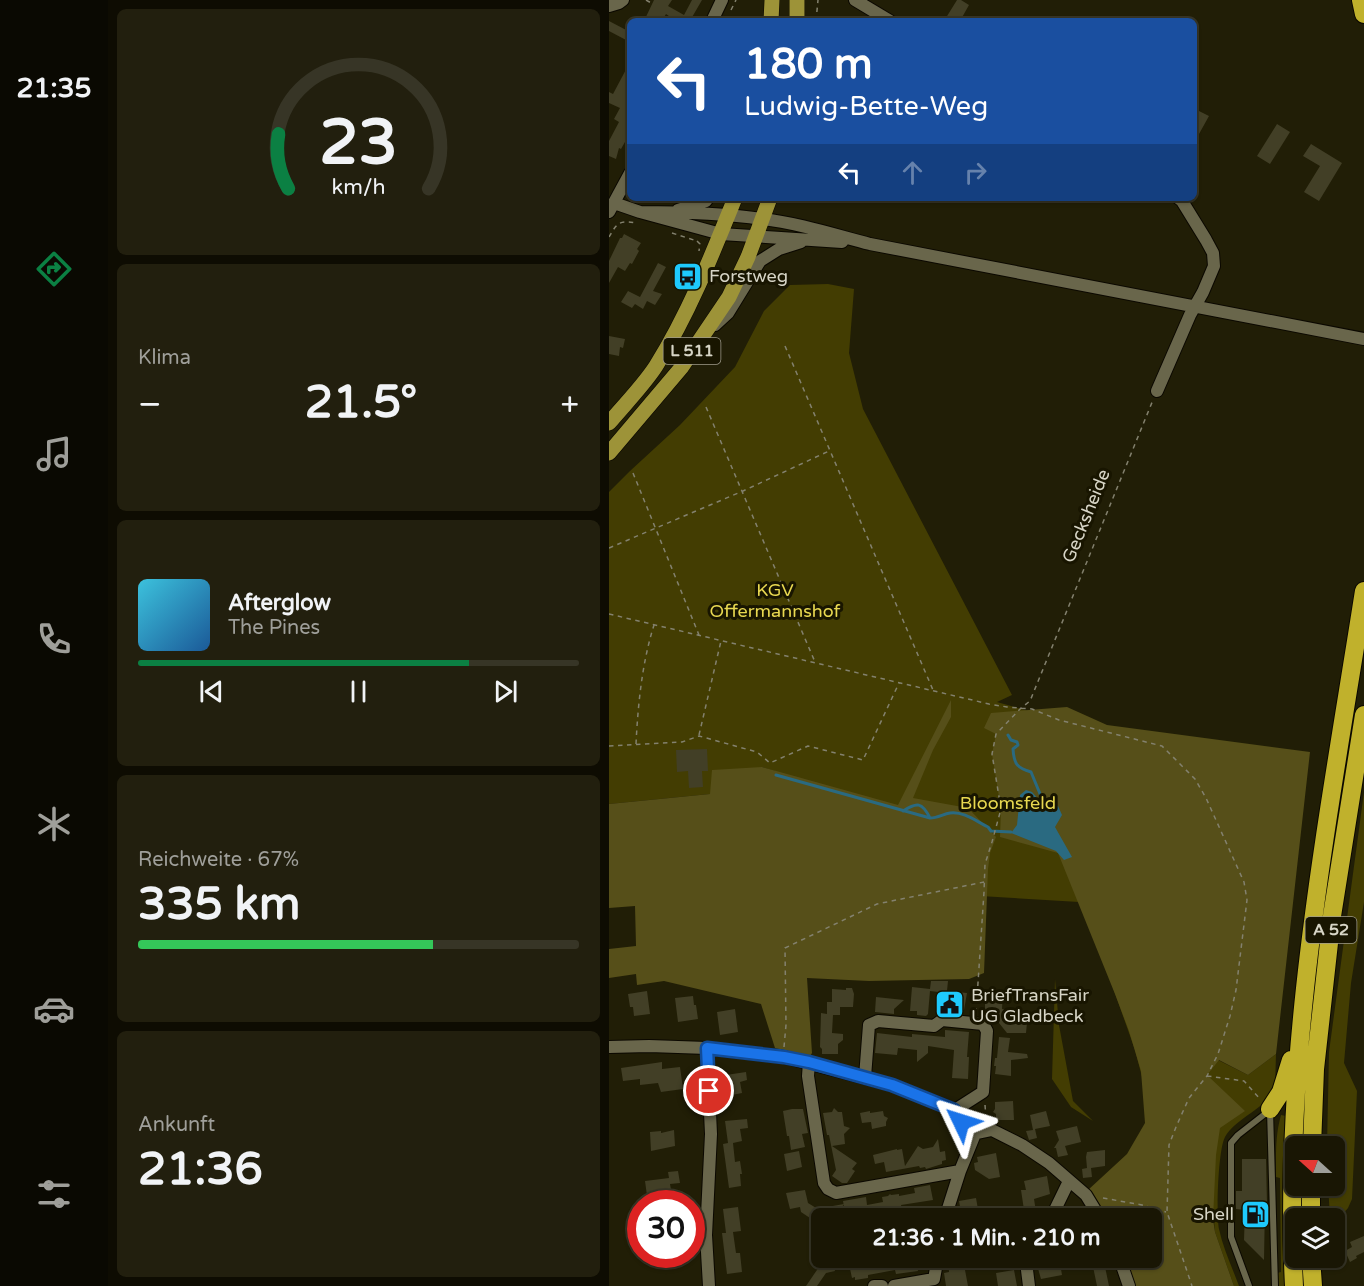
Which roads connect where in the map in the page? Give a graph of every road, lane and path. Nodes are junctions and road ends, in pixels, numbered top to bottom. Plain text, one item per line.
1 (647, 0) edge
2 (722, 0) edge
3 (773, 0) edge
4 (797, 0) edge
5 (818, 0) edge
6 (855, 0) edge
7 (1361, 0) edge
8 (653, 4) dead end
9 (1364, 14) edge
10 (713, 18) edge
11 (771, 18) edge
12 (797, 18) edge
13 (816, 18) edge
14 (885, 18) edge
15 (627, 178) edge
16 (706, 201) edge
17 (734, 201) edge
18 (769, 201) edge
19 (1182, 201) edge
20 (611, 207) edge
21 (671, 212) junction
22 (728, 216) junction
23 (641, 218) junction
24 (763, 219) junction
25 (673, 233) dead end
26 (721, 234) junction
27 (609, 237) edge
28 (756, 237) junction
29 (807, 240) junction
30 (697, 241) dead end
31 (870, 244) junction
32 (1197, 306) junction
33 (703, 336) junction
34 (1363, 338) edge
35 (785, 346) dead end
36 (1157, 391) joint
37 (706, 407) dead end
38 (609, 423) edge
39 (830, 451) junction
40 (609, 453) edge
41 (633, 473) dead end
42 (743, 491) junction
43 (656, 528) junction
44 (609, 548) edge
45 (1364, 591) edge
46 (609, 614) edge
47 (654, 625) junction
48 (700, 636) junction
49 (721, 641) junction
50 (815, 663) junction
51 (899, 683) junction
52 (933, 690) junction
53 (1021, 708) junction
54 (1364, 715) edge
55 (699, 736) junction
56 (636, 745) junction
57 (609, 746) edge
58 (984, 882) junction
59 (1302, 1008) junction
60 (976, 1024) junction
61 (609, 1047) edge
62 (707, 1048) junction
63 (784, 1057) junction
64 (809, 1062) junction
65 (1207, 1076) junction
66 (865, 1077) junction
67 (983, 1092) junction
68 (954, 1110) junction
69 (1270, 1110) junction
70 (988, 1131) junction
71 (975, 1134) junction
72 (1312, 1136) edge
73 (960, 1172) junction
74 (1069, 1181) junction
75 (1086, 1196) junction
76 (948, 1208) edge
77 (1056, 1208) edge
78 (1094, 1208) edge
79 (1167, 1212) junction
80 (937, 1268) edge
81 (1028, 1268) edge
82 (1123, 1268) edge
83 (1312, 1268) edge
84 (935, 1283) edge
85 (709, 1286) edge
86 (874, 1286) edge
87 (882, 1286) edge
88 (894, 1286) edge
89 (1029, 1286) edge
90 (1129, 1286) edge
91 (1192, 1286) edge
92 (1249, 1286) edge
93 (1275, 1286) edge
94 (1294, 1286) edge
95 (1313, 1286) edge

1 - 8 path
2 - 10 street
3 - 11 main road
4 - 12 main road
5 - 13 path
6 - 14 street
7 - 9 highway
15 - 20 street
16 - 21 street
17 - 22 main road, L 511
18 - 24 main road, L 511
19 - 32 street
20 - 23 street
21 - 22 street
21 - 23 street
22 - 24 street
22 - 26 main road, L 511
23 - 26 street
23 - 27 path
24 - 28 main road, L 511
24 - 31 street
25 - 30 path
26 - 28 street
26 - 38 main road, L 511
28 - 29 street
28 - 33 main road, L 511
29 - 31 street
29 - 33 street
31 - 32 street
32 - 34 street
32 - 36 street
33 - 40 main road, L 511
35 - 39 path
36 - 53 path, Gecksheide
37 - 42 path
39 - 42 path
39 - 52 path
41 - 43 path
42 - 43 path
42 - 50 path
43 - 44 path
43 - 48 path
45 - 59 highway, A 52
46 - 47 path
47 - 48 path
47 - 56 path
48 - 49 path
49 - 50 path
49 - 55 path
50 - 51 path
51 - 52 path
51 - 55 path
52 - 53 path
53 - 58 path, Gecksheide
53 - 65 path
54 - 72 highway, A 52
55 - 56 path
56 - 57 path
58 - 60 path, Gecksheide
58 - 63 path
59 - 69 highway
59 - 94 highway, A 52
60 - 66 street
60 - 67 street
61 - 62 street
62 - 63 street
62 - 85 street
63 - 64 street
64 - 66 street
64 - 73 street
65 - 69 path
65 - 79 path
66 - 68 street
67 - 68 street
67 - 70 path
68 - 71 street
69 - 92 lane
69 - 93 lane
70 - 71 street
70 - 74 street
71 - 73 street
73 - 76 street
74 - 75 street
74 - 77 street
75 - 78 street
75 - 79 path
79 - 91 path
80 - 84 street
81 - 89 street
82 - 90 street
83 - 95 highway
84 - 88 street
86 - 87 street

